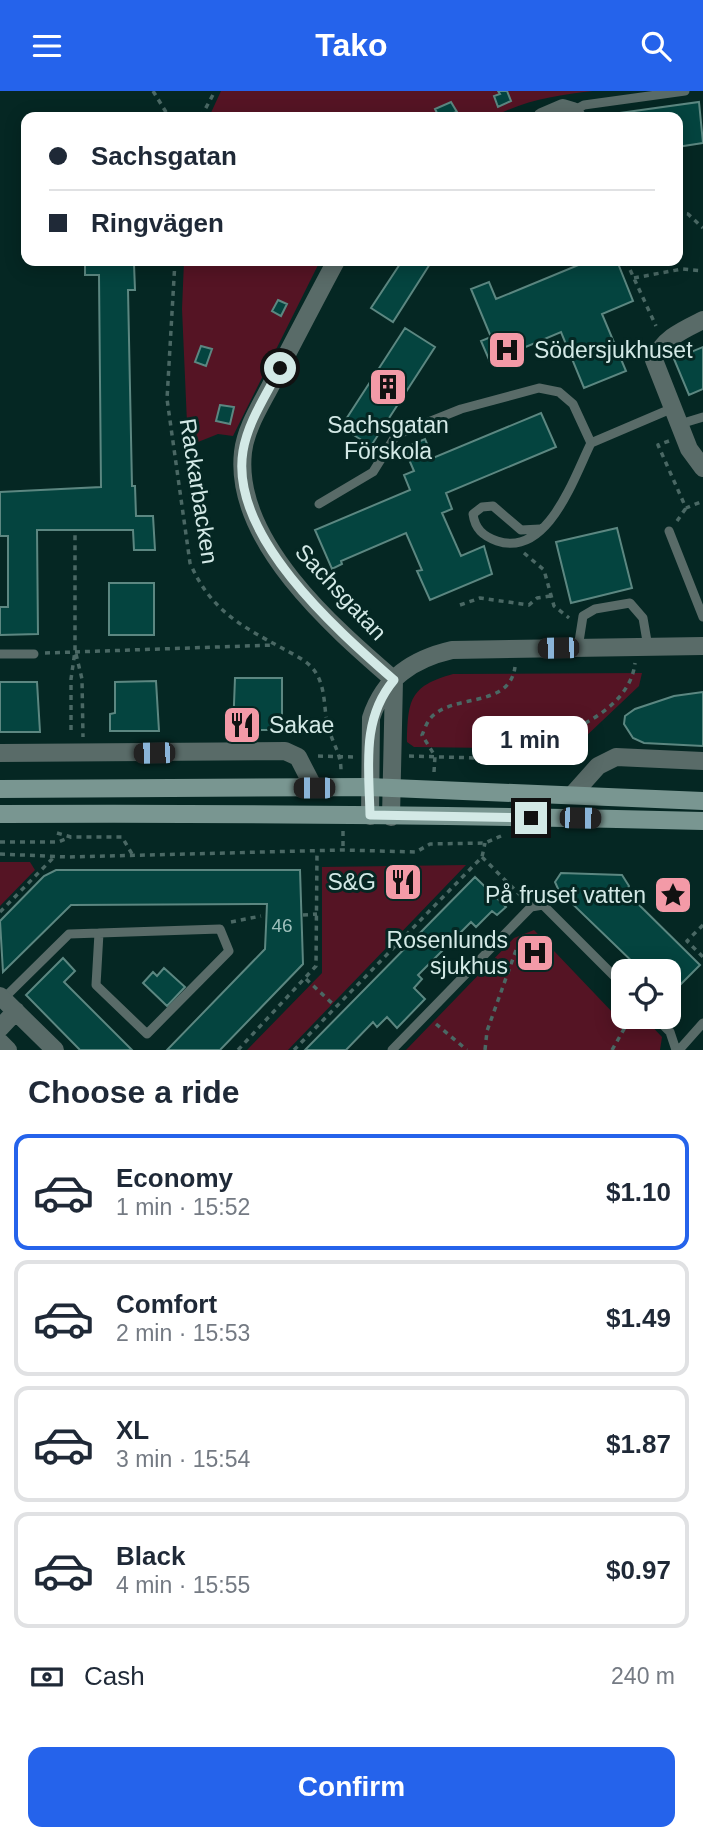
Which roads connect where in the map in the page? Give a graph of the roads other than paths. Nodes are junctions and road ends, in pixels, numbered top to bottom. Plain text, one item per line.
1 (685, 91) edge
2 (554, 112) edge
3 (571, 112) edge
4 (577, 112) edge
5 (333, 266) edge
6 (703, 320) edge
7 (677, 416) junction
8 (703, 417) edge
9 (591, 443) junction
10 (703, 468) edge
11 (319, 504) dead end
12 (540, 529) junction
13 (669, 531) dead end
14 (703, 617) edge
15 (703, 646) edge
16 (642, 647) junction
17 (579, 648) junction
18 (0, 654) edge
19 (34, 654) road end
20 (394, 680) junction
21 (0, 753) edge
22 (703, 761) edge
23 (369, 787) junction
24 (314, 788) junction
25 (391, 788) junction
26 (0, 789) edge
27 (573, 794) junction
28 (703, 801) edge
29 (0, 814) edge
30 (370, 815) junction
31 (391, 817) junction
32 (703, 821) edge
33 (99, 933) junction
34 (611, 973) edge
35 (1, 997) edge
36 (16, 1011) junction
37 (0, 1028) edge
38 (667, 1029) edge
39 (701, 1030) edge
40 (0, 1042) edge
41 (678, 1049) edge
42 (8, 1050) edge
43 (55, 1050) edge
44 (392, 1050) edge

1 - 4 lane
2 - 3 street
5 - 20 street, Sachsgatan
6 - 7 street
7 - 8 lane
7 - 9 lane
7 - 10 street
9 - 11 lane
9 - 12 lane
12 - 12 lane
13 - 14 lane
15 - 16 street
16 - 17 street
16 - 17 lane
17 - 20 street
18 - 19 lane
20 - 23 street
20 - 25 street
21 - 24 street
22 - 27 street
23 - 24 main road
23 - 25 main road
23 - 30 street
24 - 26 main road
25 - 27 main road
25 - 31 street
27 - 28 main road
29 - 30 main road
30 - 31 main road
31 - 32 main road
33 - 33 lane
33 - 35 lane
34 - 44 lane
35 - 36 street
36 - 37 street
36 - 43 street
38 - 41 lane
39 - 41 lane
40 - 42 street

